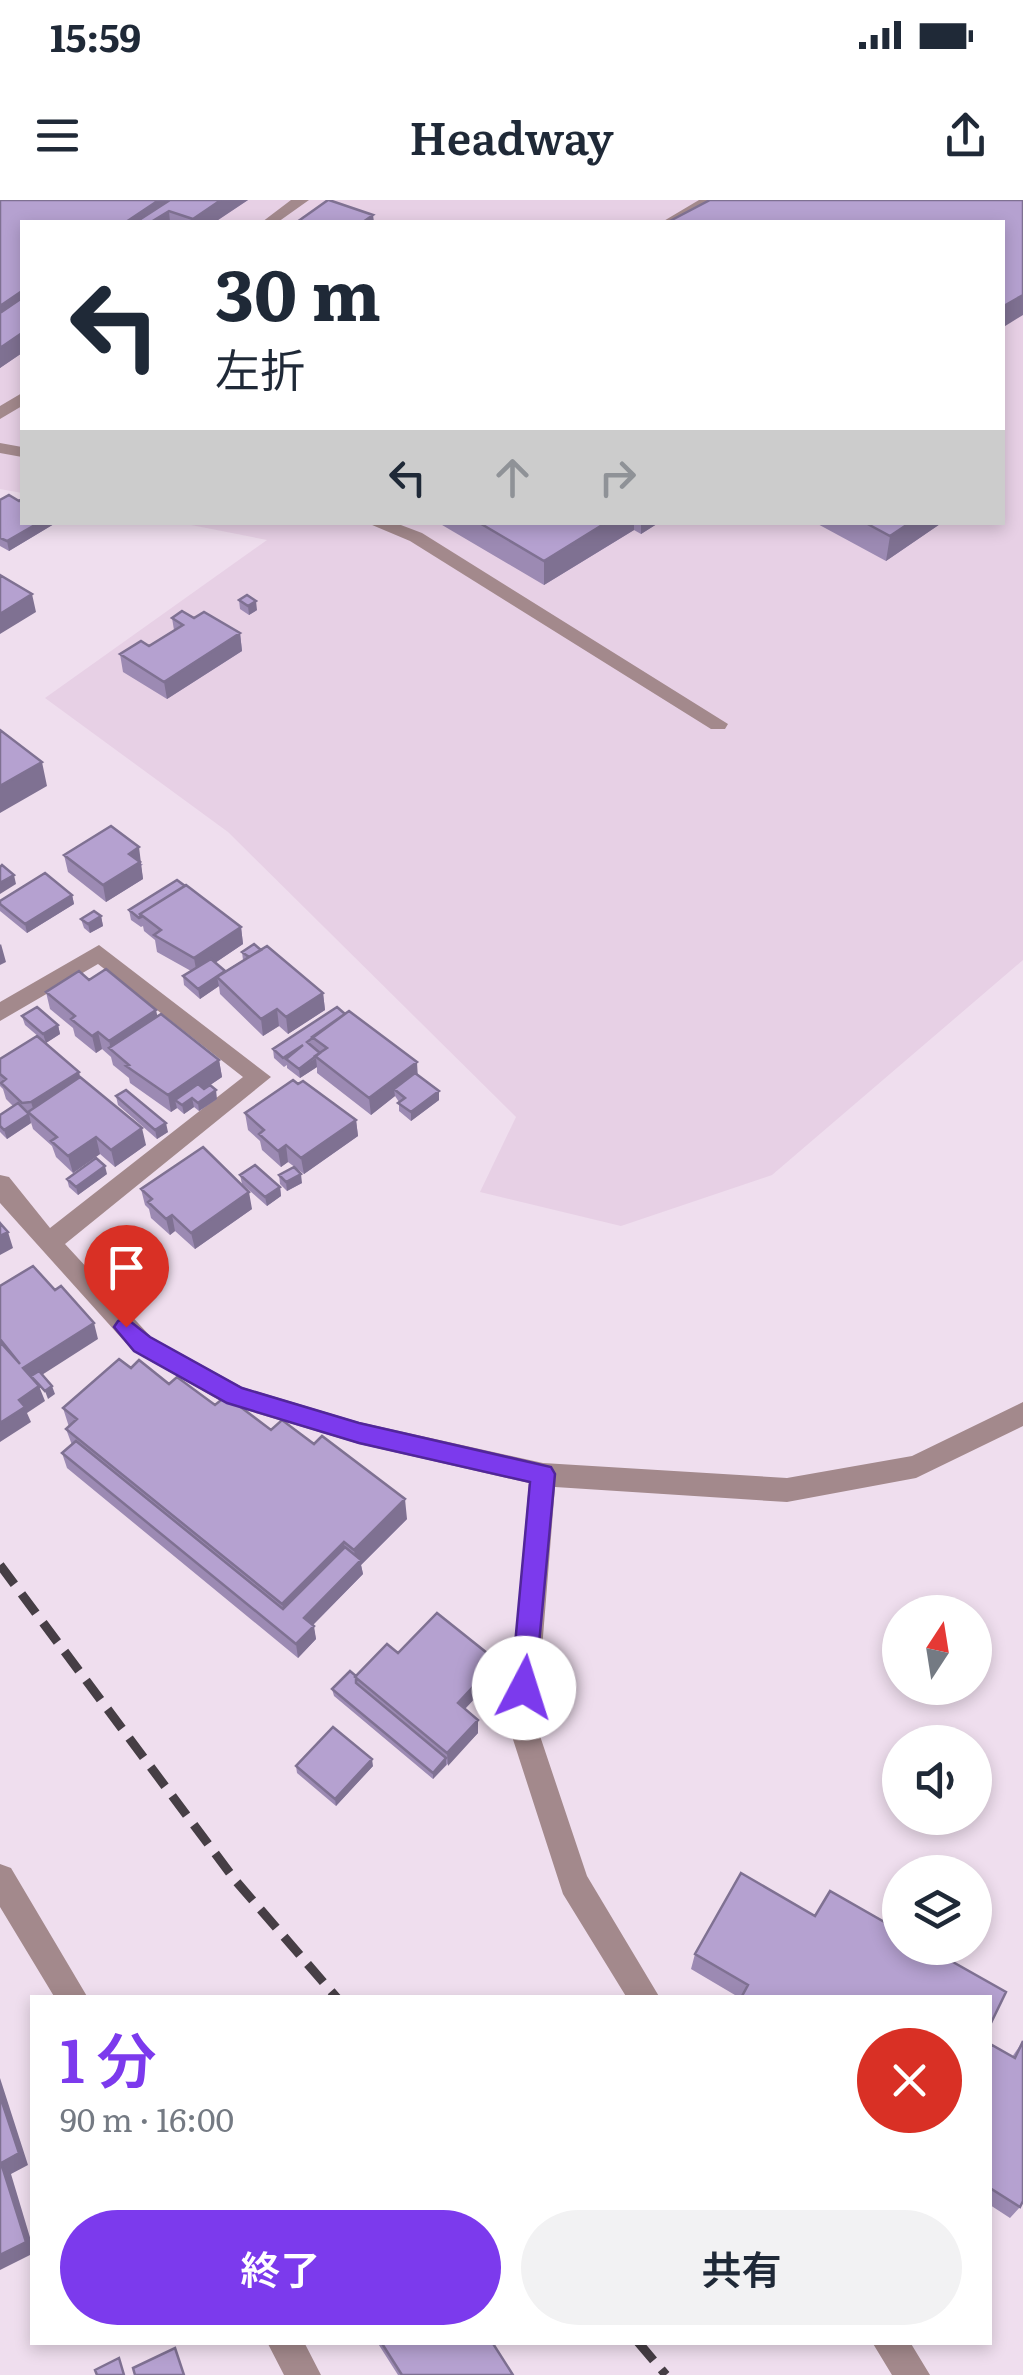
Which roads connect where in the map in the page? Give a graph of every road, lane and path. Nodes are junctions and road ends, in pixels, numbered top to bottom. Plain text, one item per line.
1 (301, 200) edge
2 (705, 201) edge
3 (272, 220) edge
4 (673, 220) edge
5 (382, 525) edge
6 (718, 724) dead end
7 (0, 1012) edge
8 (0, 1184) edge
9 (48, 1243) junction
10 (1023, 1414) edge
11 (542, 1474) junction
12 (0, 1878) edge
13 (71, 1995) edge
14 (643, 1995) edge
15 (286, 2345) edge
16 (891, 2345) edge
17 (304, 2375) edge
18 (914, 2375) edge

1 - 3 street
2 - 4 street
5 - 6 street
7 - 9 street
8 - 9 street
9 - 11 street
10 - 11 street
11 - 14 street
12 - 13 street
15 - 17 street
16 - 18 street

